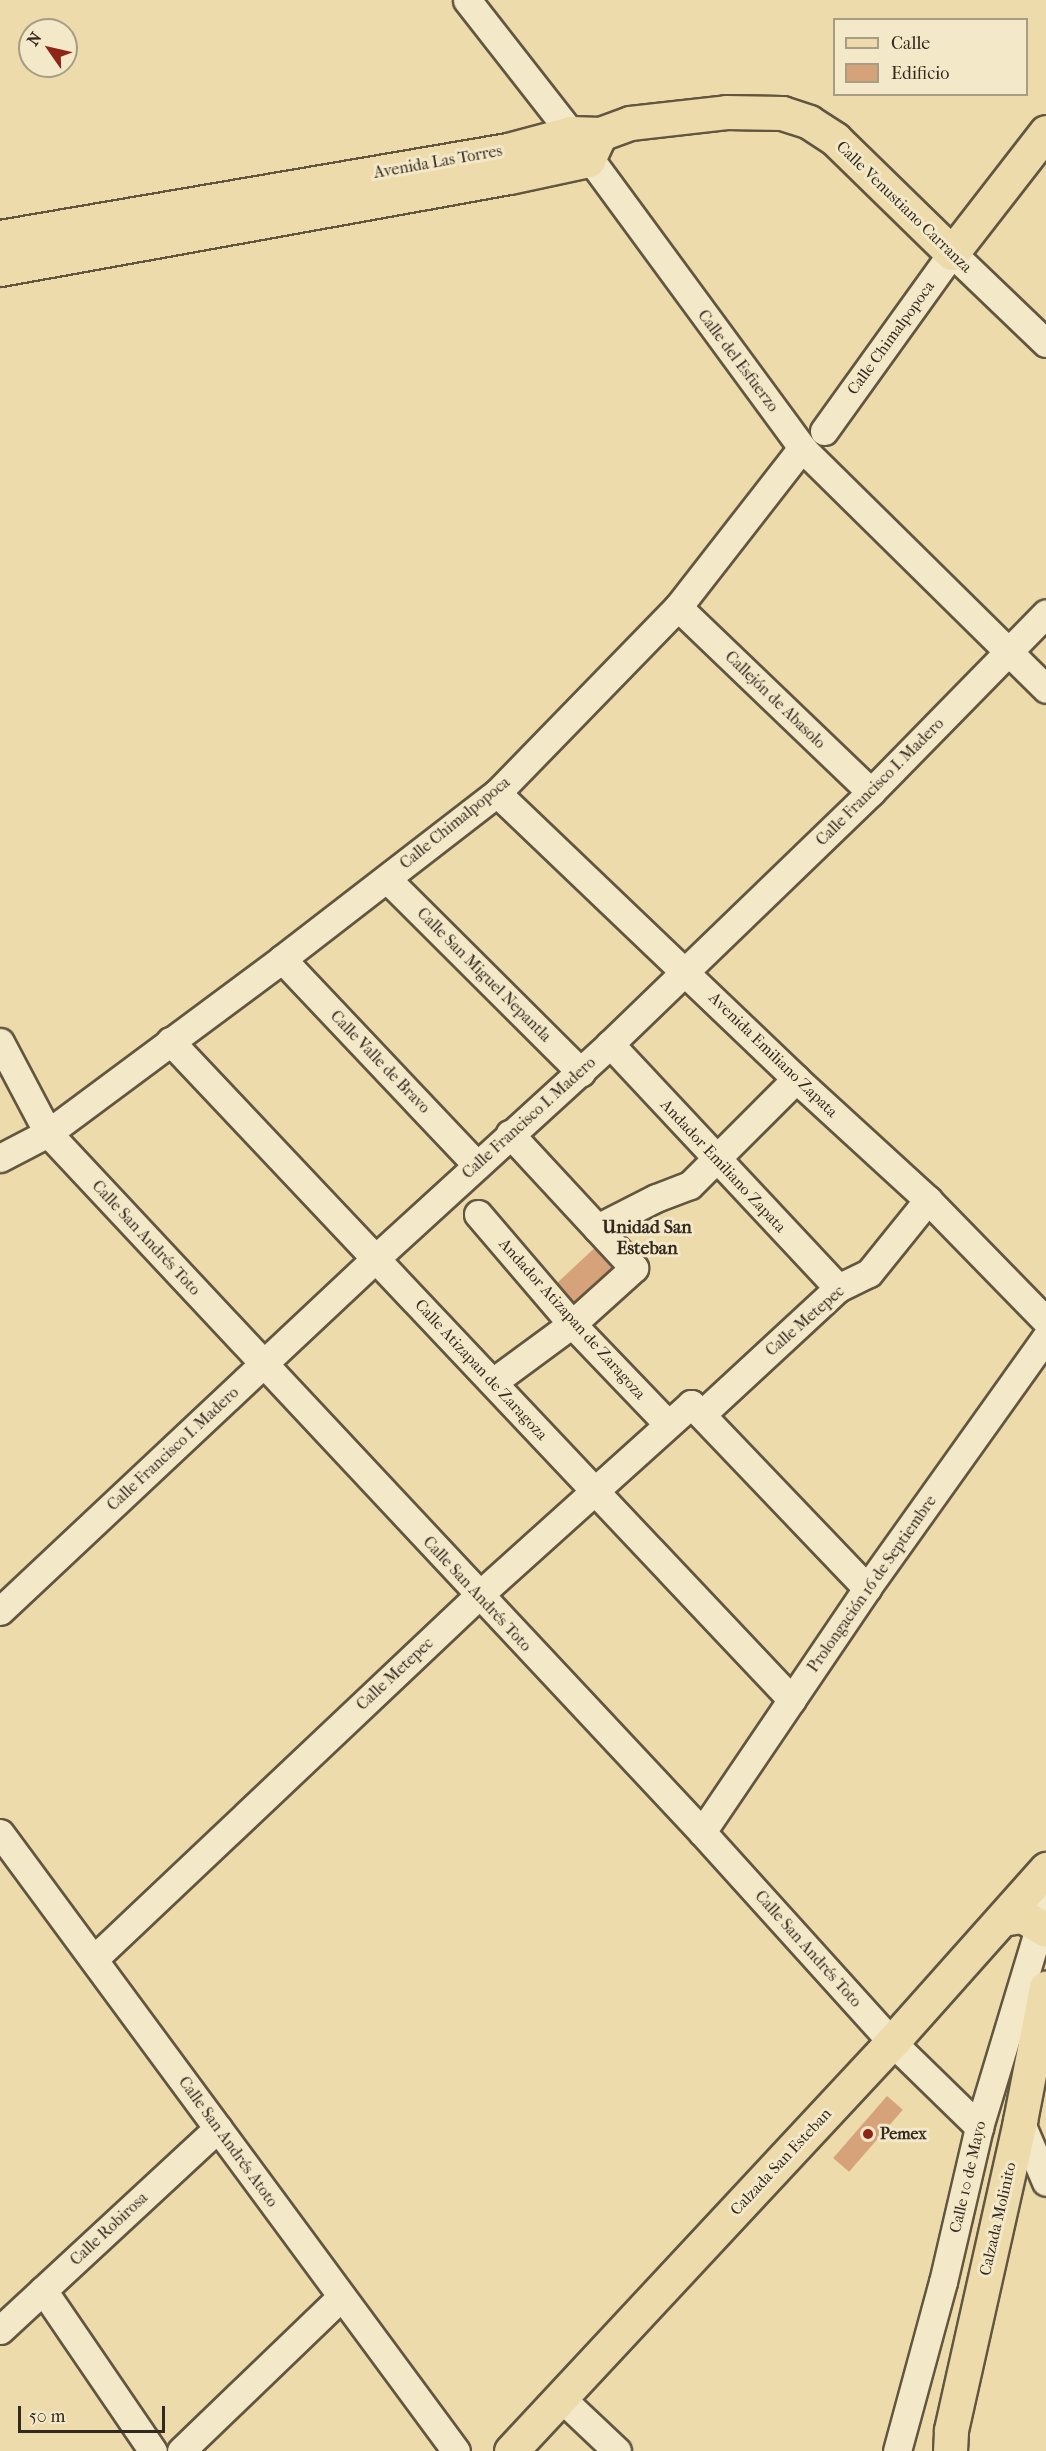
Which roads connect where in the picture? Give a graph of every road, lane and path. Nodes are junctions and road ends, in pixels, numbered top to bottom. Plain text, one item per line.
1 (467, 0) edge
2 (1046, 132) edge
3 (586, 142) junction
4 (0, 237) edge
5 (52, 244) junction
6 (952, 253) junction
7 (0, 269) edge
8 (1046, 343) edge
9 (824, 431) dead end
10 (802, 448) junction
11 (678, 607) junction
12 (1046, 613) edge
13 (1008, 651) junction
14 (1046, 689) edge
15 (497, 792) junction
16 (871, 792) junction
17 (387, 879) junction
18 (282, 959) junction
19 (686, 972) junction
20 (170, 1041) junction
21 (0, 1042) edge
22 (610, 1044) junction
23 (581, 1072) junction
24 (796, 1079) junction
25 (48, 1133) junction
26 (510, 1134) junction
27 (0, 1158) edge
28 (716, 1160) junction
29 (477, 1165) junction
30 (928, 1200) junction
31 (478, 1214) dead end
32 (597, 1228) junction
33 (376, 1258) junction
34 (837, 1288) junction
35 (1046, 1321) edge
36 (572, 1324) junction
37 (1046, 1337) edge
38 (264, 1364) junction
39 (493, 1382) junction
40 (702, 1414) junction
41 (667, 1424) junction
42 (593, 1491) junction
43 (867, 1588) junction
44 (478, 1596) junction
45 (0, 1611) edge
46 (792, 1701) junction
47 (702, 1832) junction
48 (0, 1833) edge
49 (1046, 1869) edge
50 (1002, 1919) junction
51 (1044, 1920) edge
52 (94, 1959) junction
53 (1046, 1987) edge
54 (892, 2042) junction
55 (1020, 2121) junction
56 (979, 2127) junction
57 (218, 2128) junction
58 (1046, 2182) edge
59 (43, 2290) junction
60 (341, 2297) junction
61 (0, 2330) edge
62 (561, 2398) junction
63 (153, 2451) edge
64 (181, 2451) edge
65 (456, 2451) edge
66 (511, 2451) edge
67 (617, 2451) edge
68 (897, 2451) edge
69 (950, 2451) edge

1 - 3 street, Calle del Esfuerzo
2 - 6 main road, Calle Chimalpopoca
3 - 5 main road, Avenida Las Torres
3 - 6 main road, Calle Venustiano Carranza
3 - 10 street, Calle del Esfuerzo
4 - 5 main road, Avenida Las Torres
5 - 7 main road, Avenida Las Torres
6 - 8 street, Calle Venustiano Carranza
6 - 9 street, Calle Chimalpopoca
10 - 11 street, Calle Chimalpopoca
10 - 13 street, Calle del Esfuerzo
11 - 15 street, Calle Chimalpopoca
11 - 16 street, Callejón de Abasolo
12 - 13 street, Calle Francisco I. Madero
13 - 14 street, Calle del Esfuerzo
13 - 16 street, Calle Francisco I. Madero
15 - 17 street, Calle Chimalpopoca
15 - 19 street, Avenida Emiliano Zapata
16 - 19 street, Calle Francisco I. Madero
17 - 18 street, Calle Chimalpopoca
17 - 23 street, Calle San Miguel Nepantla
18 - 20 street, Calle Chimalpopoca
18 - 29 street, Calle Valle de Bravo
19 - 22 street, Calle Francisco I. Madero
19 - 24 street, Avenida Emiliano Zapata
20 - 25 street, Calle Chimalpopoca
20 - 33 street, Calle Atizapan de Zaragoza
21 - 25 street, Calle San Andrés Toto
22 - 23 street, Calle Francisco I. Madero
22 - 28 street, Andador Emiliano Zapata
23 - 26 street, Calle Francisco I. Madero
24 - 28 street
24 - 30 street, Avenida Emiliano Zapata
25 - 27 street, Calle Chimalpopoca
25 - 38 street, Calle San Andrés Toto
26 - 29 street, Calle Francisco I. Madero
26 - 32 street
28 - 32 street
28 - 34 street, Andador Emiliano Zapata
29 - 33 street, Calle Francisco I. Madero
30 - 34 street, Calle Metepec
30 - 35 street, Avenida Emiliano Zapata
31 - 36 street, Andador Atizapan de Zaragoza
32 - 36 street
33 - 38 street, Calle Francisco I. Madero
33 - 39 street, Calle Atizapan de Zaragoza
34 - 40 street, Calle Metepec
36 - 39 street
36 - 41 street, Andador Atizapan de Zaragoza
37 - 43 street, Prolongación 16 de Septiembre
38 - 44 street, Calle San Andrés Toto
38 - 45 street, Calle Francisco I. Madero
39 - 42 street, Calle Atizapan de Zaragoza
40 - 41 street, Calle Metepec
40 - 43 street
41 - 42 street, Calle Metepec
42 - 44 street, Calle Metepec
42 - 46 street, Calle Atizapan de Zaragoza
43 - 46 street, Prolongación 16 de Septiembre
44 - 47 street, Calle San Andrés Toto
44 - 52 street, Calle Metepec
46 - 47 street, Prolongación 16 de Septiembre
47 - 54 street, Calle San Andrés Toto
48 - 52 street, Calle San Andrés Atoto
49 - 50 main road, Calzada San Esteban
50 - 51 main road
50 - 54 main road, Calzada San Esteban
51 - 56 street, Calle 10 de Mayo
52 - 57 street, Calle San Andrés Atoto
53 - 55 main road, Calzada Molinito
54 - 56 street, Calle San Andrés Toto
54 - 62 main road, Calzada San Esteban
55 - 58 street
55 - 69 main road, Calzada Molinito
56 - 68 street, Calle 10 de Mayo
57 - 59 street, Calle Robirosa
57 - 60 street, Calle San Andrés Atoto
59 - 61 street, Calle Robirosa
59 - 63 street
60 - 64 street
60 - 65 street, Calle San Andrés Atoto
62 - 66 main road, Calzada San Esteban
62 - 67 street

